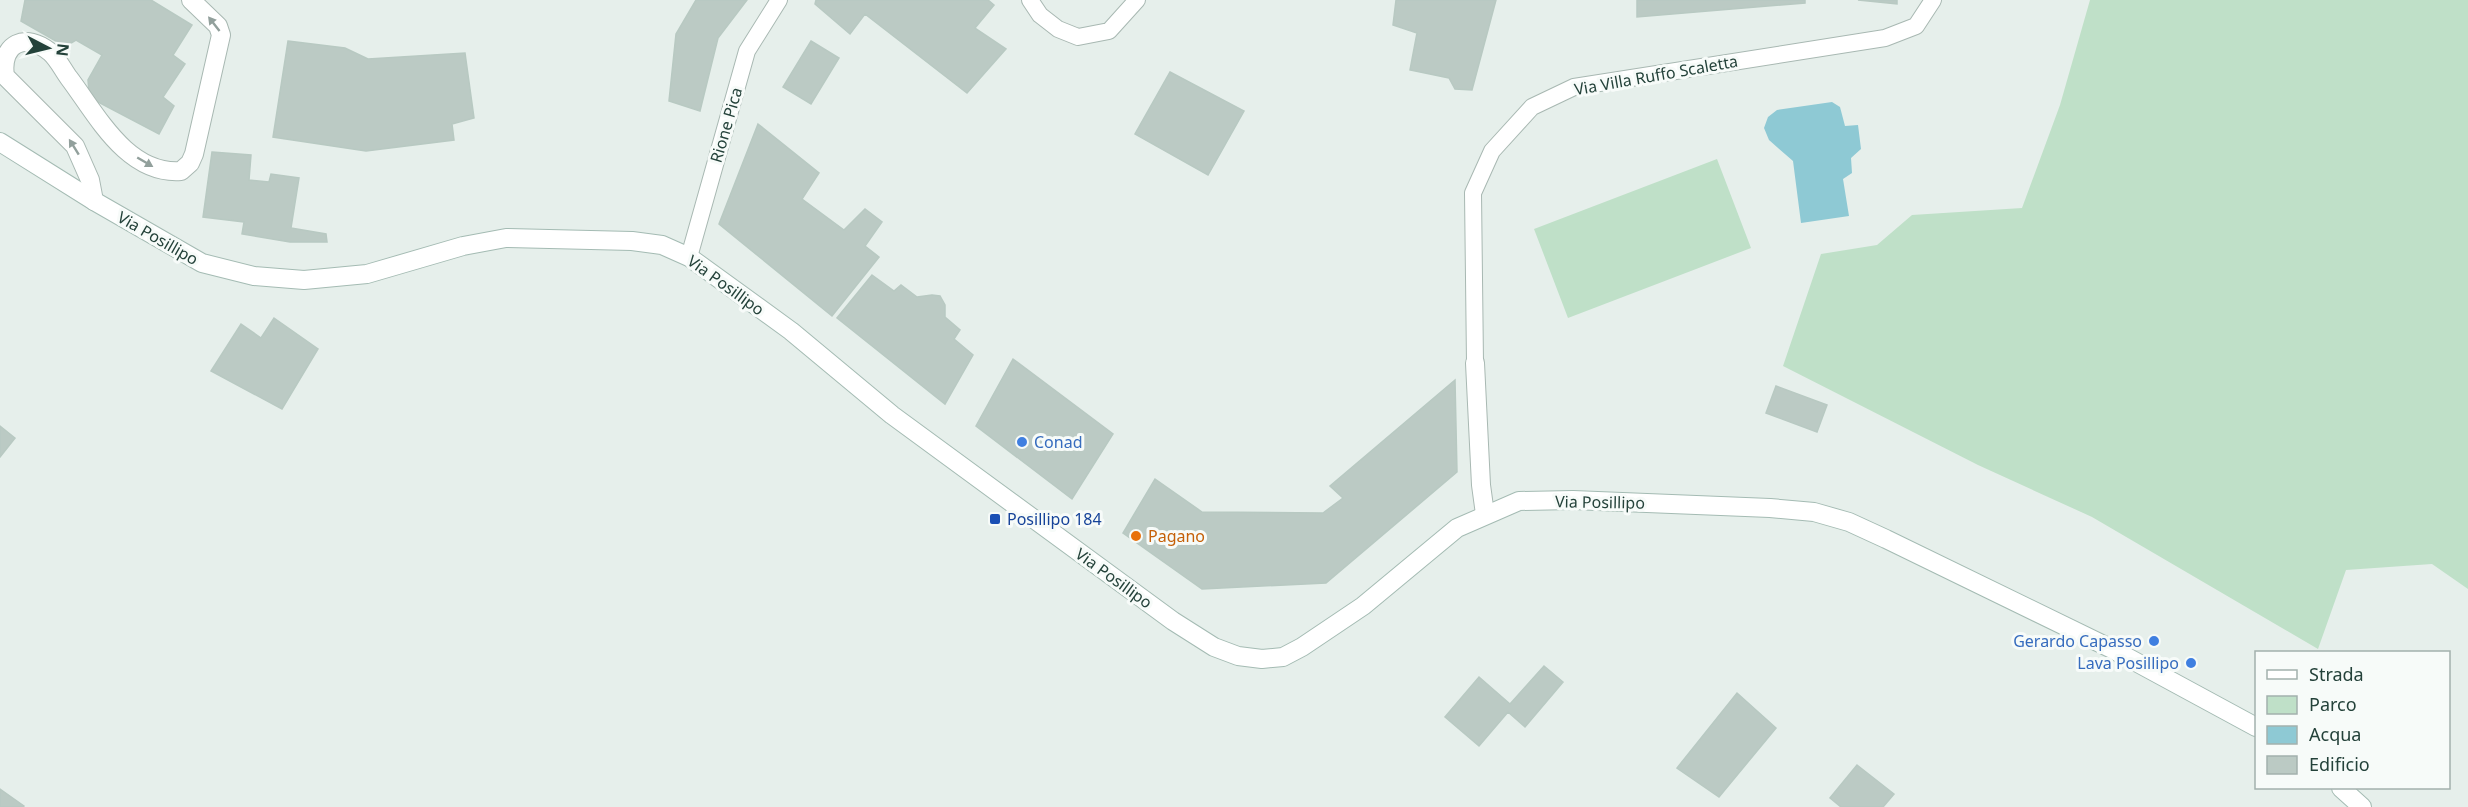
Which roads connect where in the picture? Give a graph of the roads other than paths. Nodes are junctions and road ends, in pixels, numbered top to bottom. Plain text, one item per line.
1 (191, 0) edge
2 (779, 0) edge
3 (1030, 0) edge
4 (1137, 0) edge
5 (1933, 0) edge
6 (0, 142) edge
7 (94, 201) junction
8 (689, 257) junction
9 (1475, 363) joint
10 (1485, 514) junction
11 (2255, 726) edge
12 (2342, 789) edge
13 (2362, 807) edge

7 -> 1 street
2 - 8 lane, Rione Pica
3 - 4 lane
5 - 9 lane, Via Villa Ruffo Scaletta
6 - 7 street, Via Posillipo
7 - 8 street, Via Posillipo
8 - 10 street, Via Posillipo
9 - 10 street
10 - 11 street, Via Posillipo
12 - 13 street

